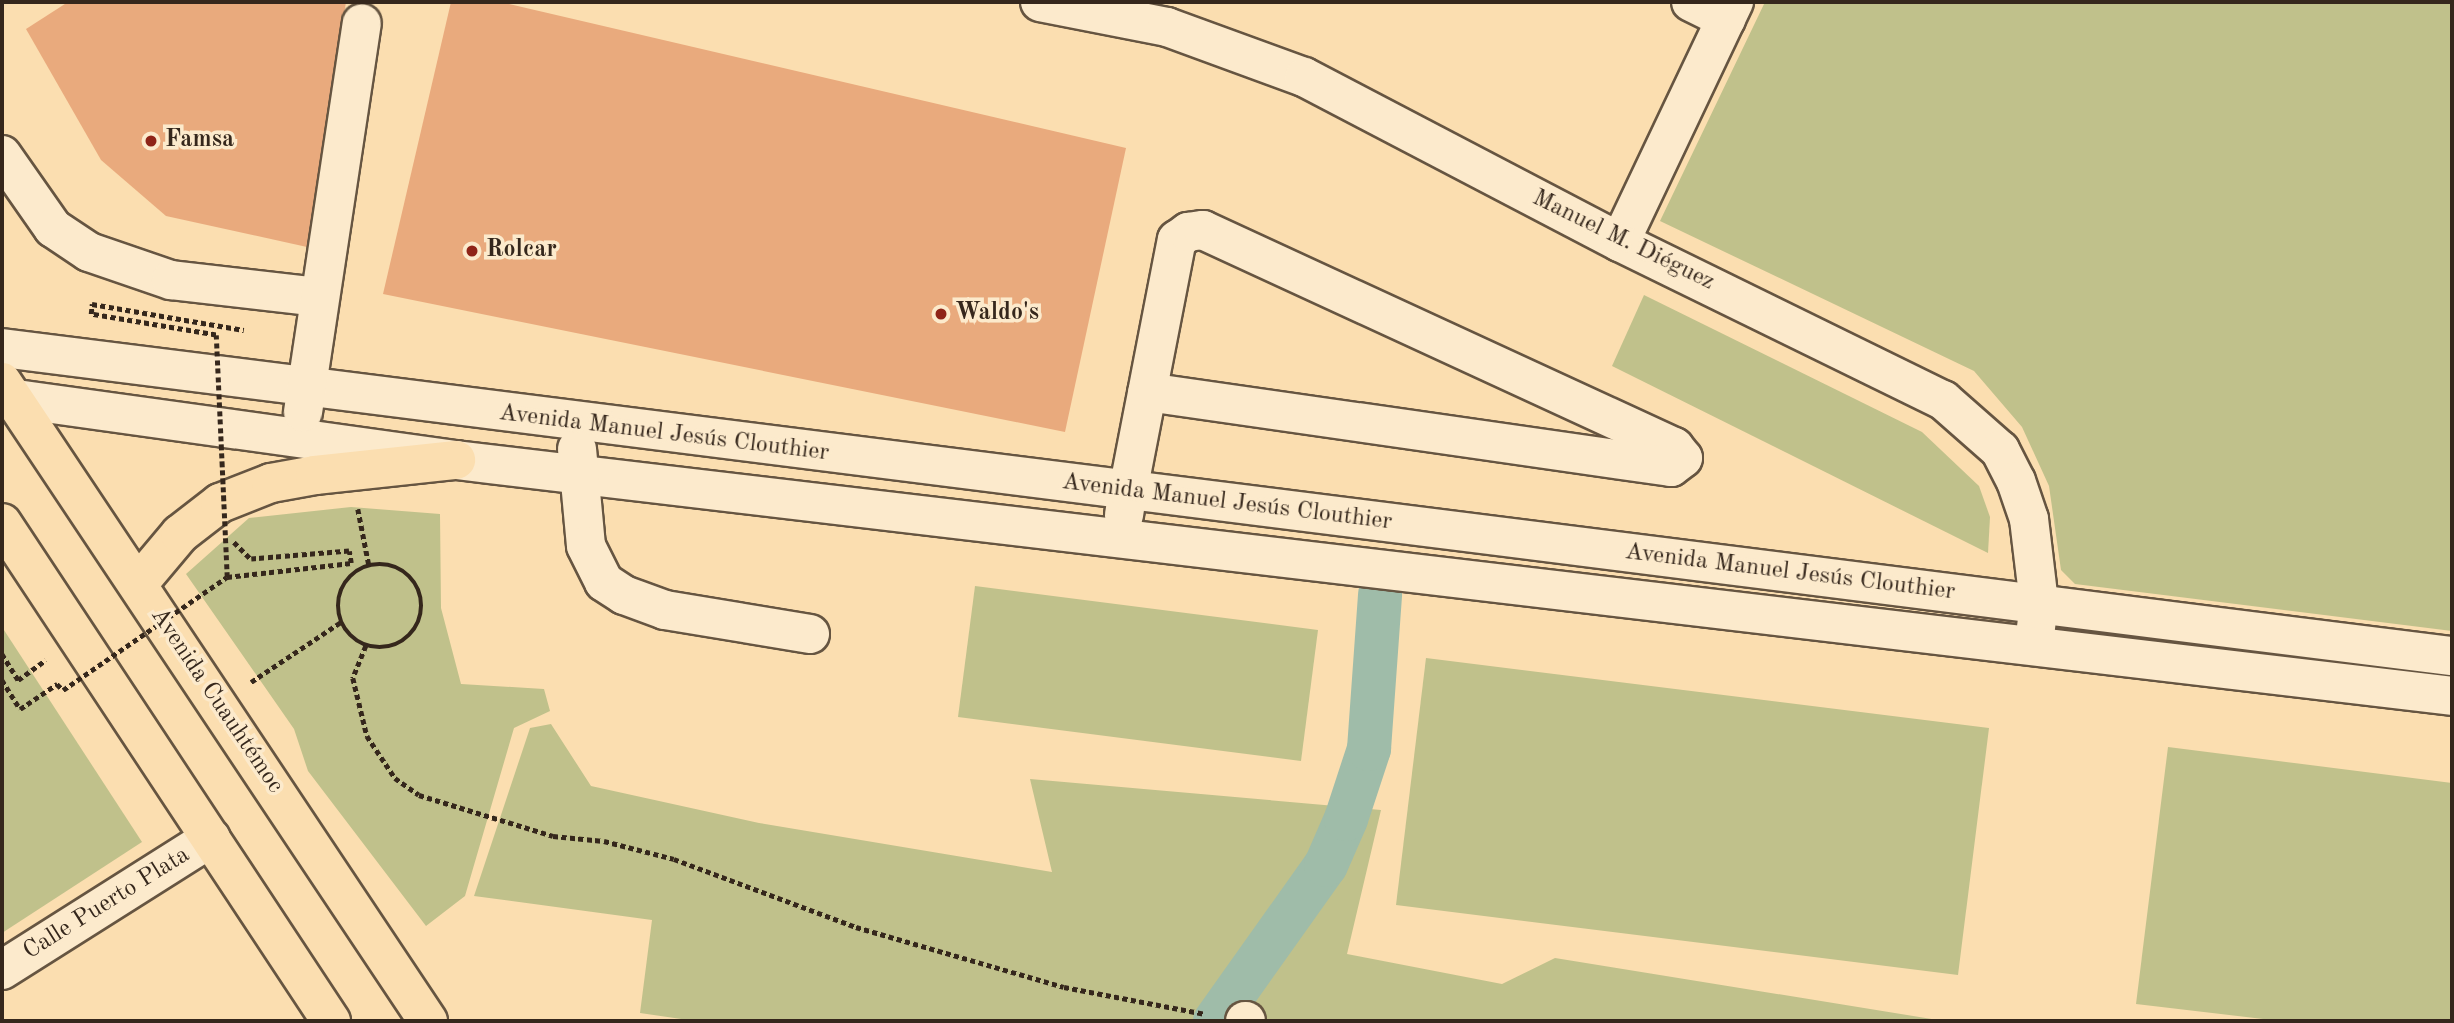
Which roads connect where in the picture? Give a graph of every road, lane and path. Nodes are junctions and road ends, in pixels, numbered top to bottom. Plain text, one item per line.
1 (1040, 2) edge
2 (1692, 2) edge
3 (1730, 10) edge
4 (362, 23) dead end
5 (2, 155) edge
6 (1620, 242) junction
7 (318, 297) junction
8 (244, 330) dead end
9 (2, 348) edge
10 (307, 388) junction
11 (1147, 392) junction
12 (6, 393) edge
13 (576, 423) junction
14 (300, 437) junction
15 (456, 460) junction
16 (351, 471) junction
17 (578, 474) junction
18 (1128, 491) junction
19 (2, 523) edge
20 (1121, 536) junction
21 (251, 559) dead end
22 (369, 565) junction
23 (227, 577) junction
24 (138, 584) junction
25 (2039, 603) junction
26 (341, 622) junction
27 (810, 634) dead end
28 (2034, 644) junction
29 (366, 646) junction
30 (2, 654) edge
31 (2452, 656) edge
32 (2, 680) edge
33 (18, 680) dead end
34 (2452, 696) edge
35 (218, 704) junction
36 (211, 838) junction
37 (2, 970) edge
38 (1188, 1011) dead end
39 (331, 1021) edge
40 (428, 1021) edge

1 - 6 street, Manuel M. Diéguez
2 - 3 street
3 - 6 street
4 - 7 street
5 - 7 street
6 - 25 street, Manuel M. Diéguez
7 - 10 street
8 - 23 path, bridge
9 - 10 street, Avenida Manuel Jesús Clouthier
10 - 13 street, Avenida Manuel Jesús Clouthier
10 - 14 street
11 - 11 street
11 - 18 street
12 - 14 street, Avenida Manuel Jesús Clouthier
12 - 24 main road, Avenida Cuauhtémoc
13 - 17 street
13 - 18 street, Avenida Manuel Jesús Clouthier
14 - 15 street, Avenida Manuel Jesús Clouthier
15 - 16 main road
15 - 17 street, Avenida Manuel Jesús Clouthier
16 - 22 path
16 - 24 main road
17 - 20 street, Avenida Manuel Jesús Clouthier
17 - 27 street
18 - 20 street
18 - 25 street, Avenida Manuel Jesús Clouthier
19 - 36 main road
20 - 28 street, Avenida Manuel Jesús Clouthier
21 - 23 path, bridge
22 - 26 path
22 - 29 path
23 - 32 path, bridge
24 - 35 main road, Avenida Cuauhtémoc
25 - 28 street, Manuel M. Diéguez
25 - 31 street, Avenida Manuel Jesús Clouthier
26 - 29 path
26 - 35 path
28 - 34 street, Avenida Manuel Jesús Clouthier
29 - 38 path
30 - 33 path
35 - 40 main road, Avenida Cuauhtémoc
36 - 37 street, Calle Puerto Plata
36 - 39 main road

